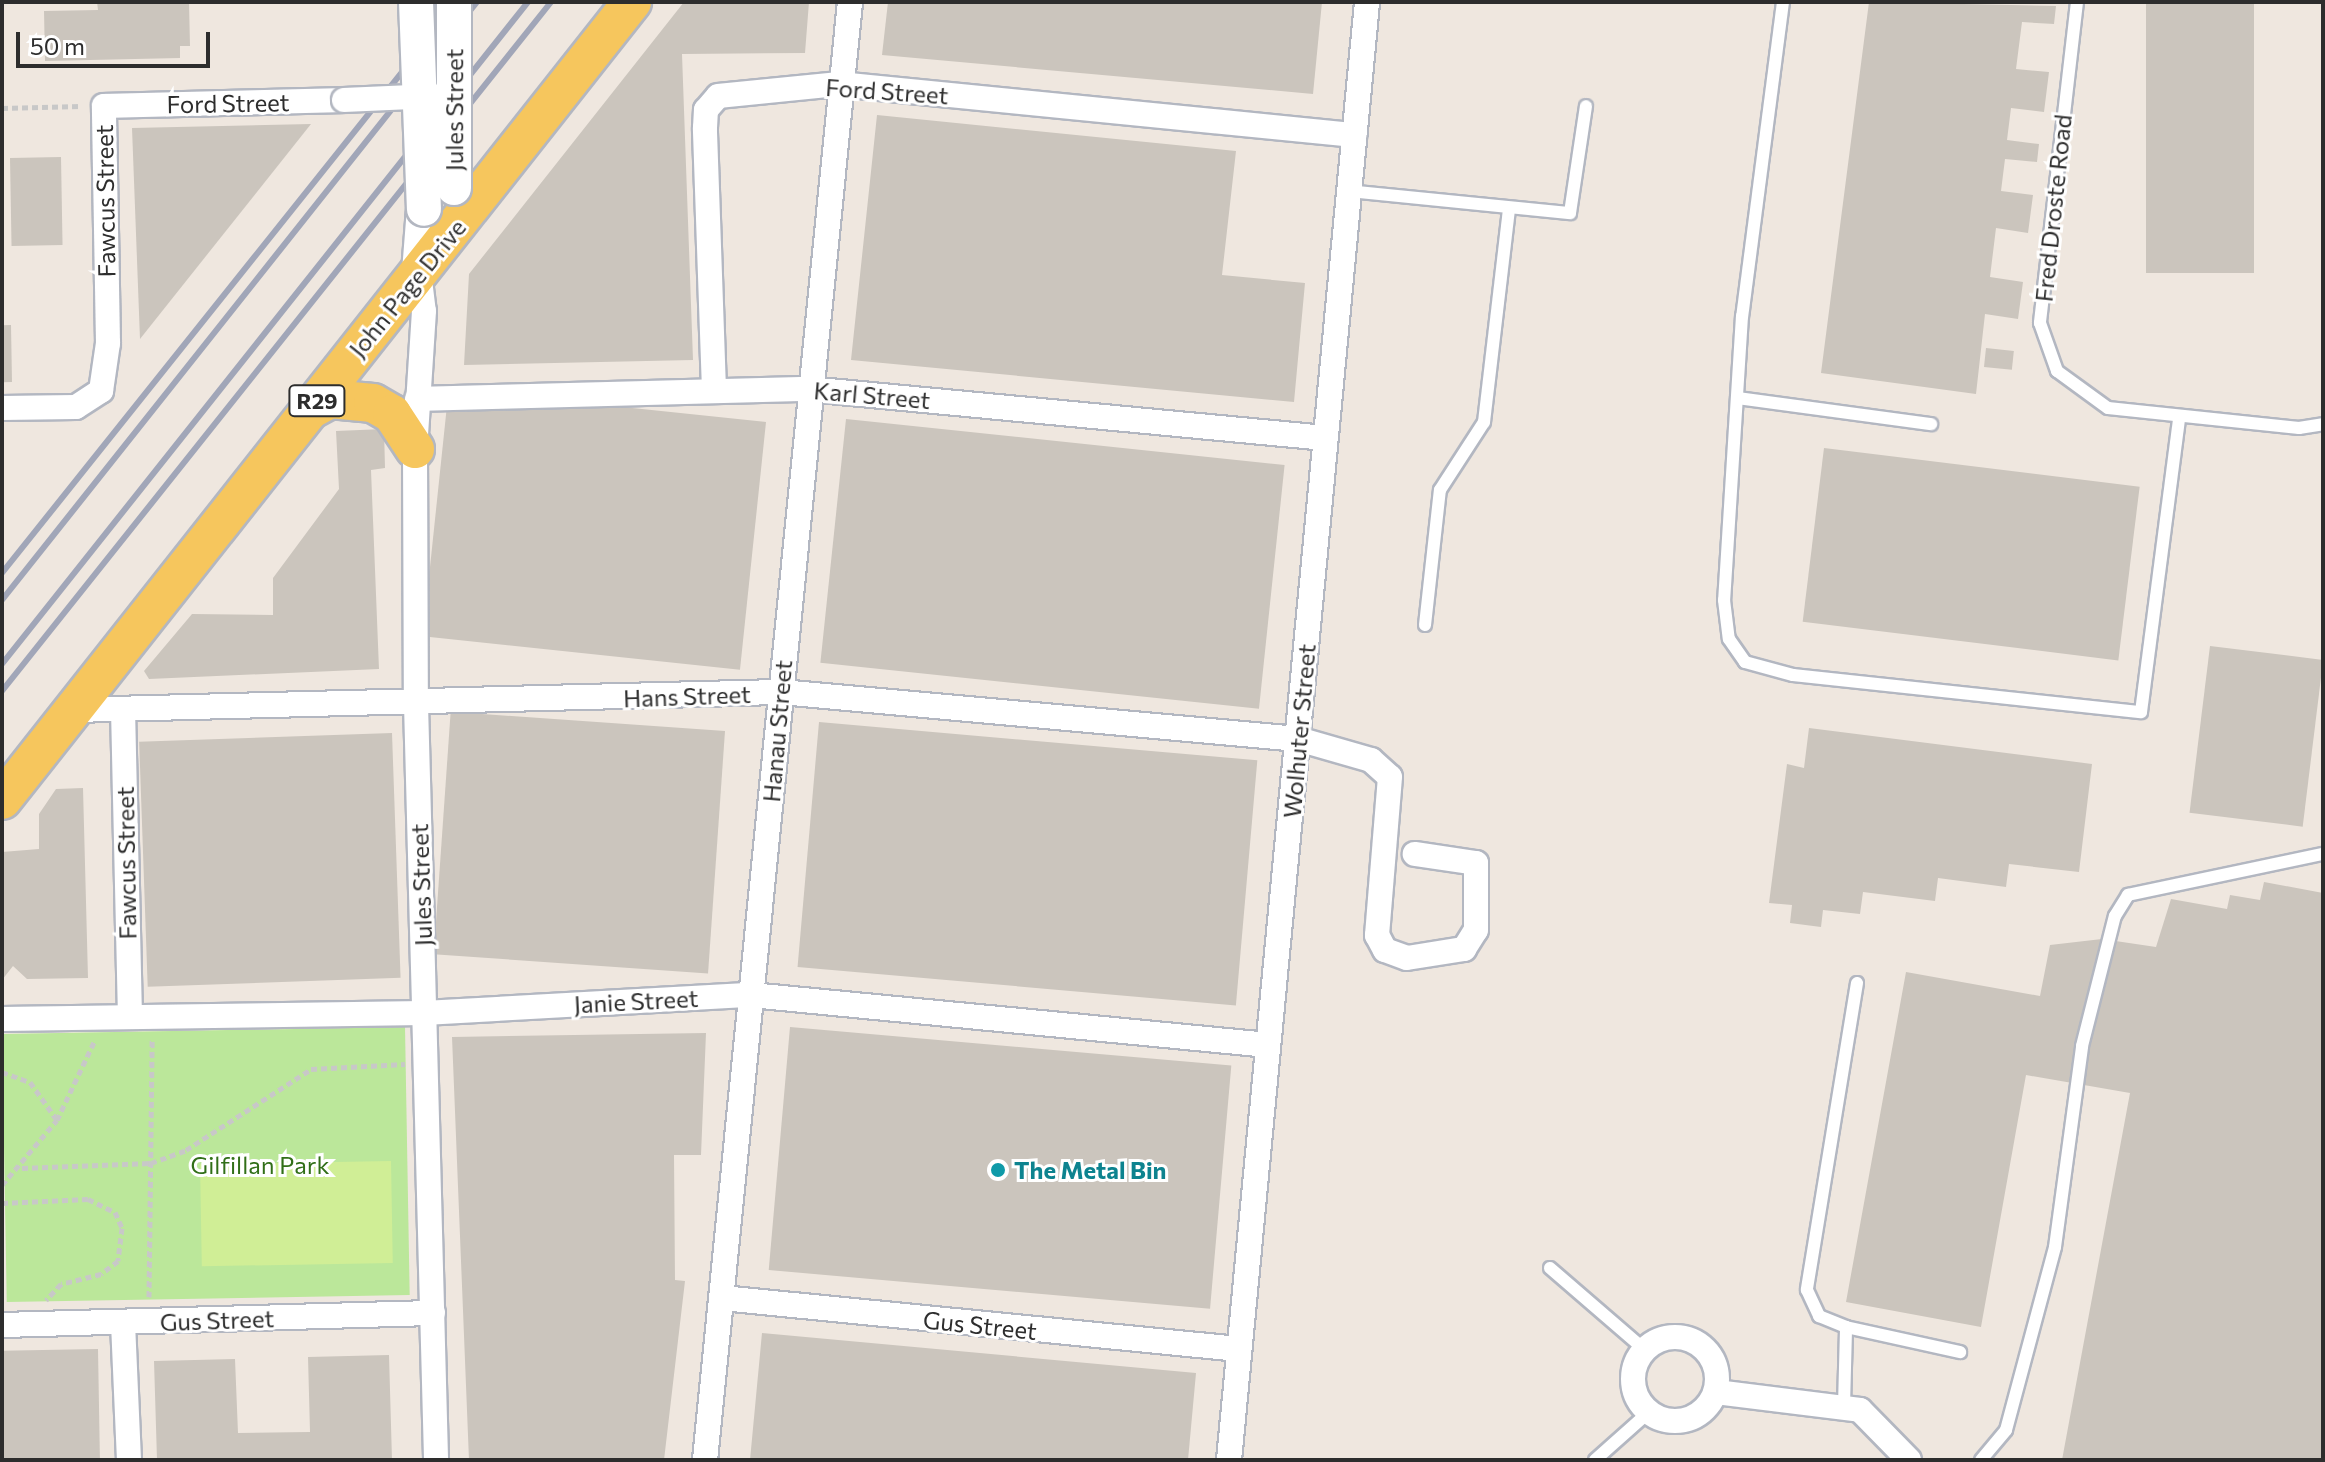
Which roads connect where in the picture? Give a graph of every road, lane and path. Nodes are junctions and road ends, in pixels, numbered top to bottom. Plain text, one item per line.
1 (416, 2) edge
2 (454, 2) edge
3 (632, 2) edge
4 (850, 2) edge
5 (1367, 2) edge
6 (1783, 2) edge
7 (2077, 2) edge
8 (839, 84) junction
9 (438, 96) junction
10 (104, 106) junction
11 (1586, 106) dead end
12 (2, 108) edge
13 (1354, 135) junction
14 (1348, 191) junction
15 (1509, 208) junction
16 (448, 238) junction
17 (419, 272) junction
18 (424, 311) junction
19 (808, 389) junction
20 (714, 390) junction
21 (1738, 398) junction
22 (417, 399) junction
23 (2, 408) edge
24 (312, 409) junction
25 (2179, 418) junction
26 (1931, 424) dead end
27 (2323, 424) edge
28 (1325, 438) junction
29 (415, 449) junction
30 (1425, 625) dead end
31 (781, 692) junction
32 (416, 704) junction
33 (123, 709) junction
34 (73, 710) junction
35 (1298, 739) junction
36 (2, 800) edge
37 (1415, 854) dead end
38 (2323, 854) edge
39 (1857, 983) dead end
40 (751, 995) junction
41 (424, 1013) junction
42 (101, 1017) junction
43 (141, 1017) junction
44 (2, 1019) edge
45 (1268, 1045) junction
46 (426, 1063) junction
47 (2, 1072) edge
48 (57, 1120) junction
49 (151, 1163) junction
50 (22, 1168) junction
51 (2, 1185) edge
52 (2, 1203) edge
53 (1550, 1268) dead end
54 (722, 1298) junction
55 (433, 1313) junction
56 (149, 1322) junction
57 (123, 1323) junction
58 (42, 1324) junction
59 (2, 1325) edge
60 (1846, 1327) junction
61 (1238, 1349) junction
62 (1644, 1349) junction
63 (1960, 1352) dead end
64 (1716, 1392) junction
65 (1844, 1406) junction
66 (1648, 1413) junction
67 (129, 1460) edge
68 (436, 1460) edge
69 (705, 1460) edge
70 (1229, 1460) edge
71 (1595, 1460) edge
72 (1909, 1460) edge
73 (1981, 1460) edge

1 - 9 main road, Jules Street, bridge
2 - 9 main road, Jules Street, bridge
3 - 16 main road, John Page Drive / R29
4 - 8 street, Hanau Street
5 - 13 street, Wolhuter Street
6 - 21 lane
7 - 25 lane, Fred Droste Road
8 - 13 street, Ford Street
8 - 19 street, Hanau Street
8 - 20 street, Ford Street
9 - 10 street, Ford Street, bridge
9 - 16 main road, Jules Street, bridge
9 - 17 main road, Jules Street, bridge
10 - 12 path
10 - 23 street, Fawcus Street
11 - 15 lane
13 - 14 street, Wolhuter Street
14 - 15 lane
14 - 28 street, Wolhuter Street
15 - 30 lane
16 - 17 main road, John Page Drive / R29
16 - 18 street, Jules Street
17 - 18 street, Jules Street
17 - 24 main road, John Page Drive / R29
18 - 22 street, Jules Street
19 - 20 street, Karl Street
19 - 28 street, Karl Street
19 - 31 street, Hanau Street
20 - 22 street, Karl Street
21 - 25 lane
21 - 26 lane
22 - 29 street, Jules Street
24 - 29 main road
24 - 34 main road, John Page Drive / R29
25 - 27 lane, Fred Droste Road
28 - 35 street, Wolhuter Street
29 - 32 street, Jules Street
31 - 32 street, Hans Street
31 - 35 street, Hans Street
31 - 40 street, Hanau Street
32 - 33 street, Hans Street
32 - 41 street, Jules Street
33 - 34 street, Hans Street
33 - 43 street, Fawcus Street
34 - 36 main road, John Page Drive / R29
35 - 37 street, Hans Street
35 - 45 street, Wolhuter Street
38 - 73 lane
39 - 60 lane
40 - 41 street, Janie Street
40 - 45 street, Janie Street
40 - 54 street, Hanau Street
41 - 43 street, Janie Street
41 - 46 street, Jules Street
42 - 43 street, Janie Street
42 - 44 street, Janie Street
42 - 48 path
43 - 49 path
45 - 61 street, Wolhuter Street
46 - 49 path
46 - 55 street, Jules Street
47 - 48 path
48 - 50 path
49 - 50 path
49 - 56 path
50 - 51 path
52 - 58 path
53 - 62 lane
54 - 61 street, Gus Street
54 - 69 street, Hanau Street
55 - 56 street, Gus Street
55 - 68 street, Jules Street
56 - 57 street, Gus Street
57 - 58 street, Gus Street
57 - 67 street
58 - 59 street, Gus Street
60 - 63 lane
60 - 65 lane
61 - 70 street, Wolhuter Street
62 - 64 street
62 - 66 street
64 - 65 street
64 - 66 street
65 - 72 street
66 - 71 lane

